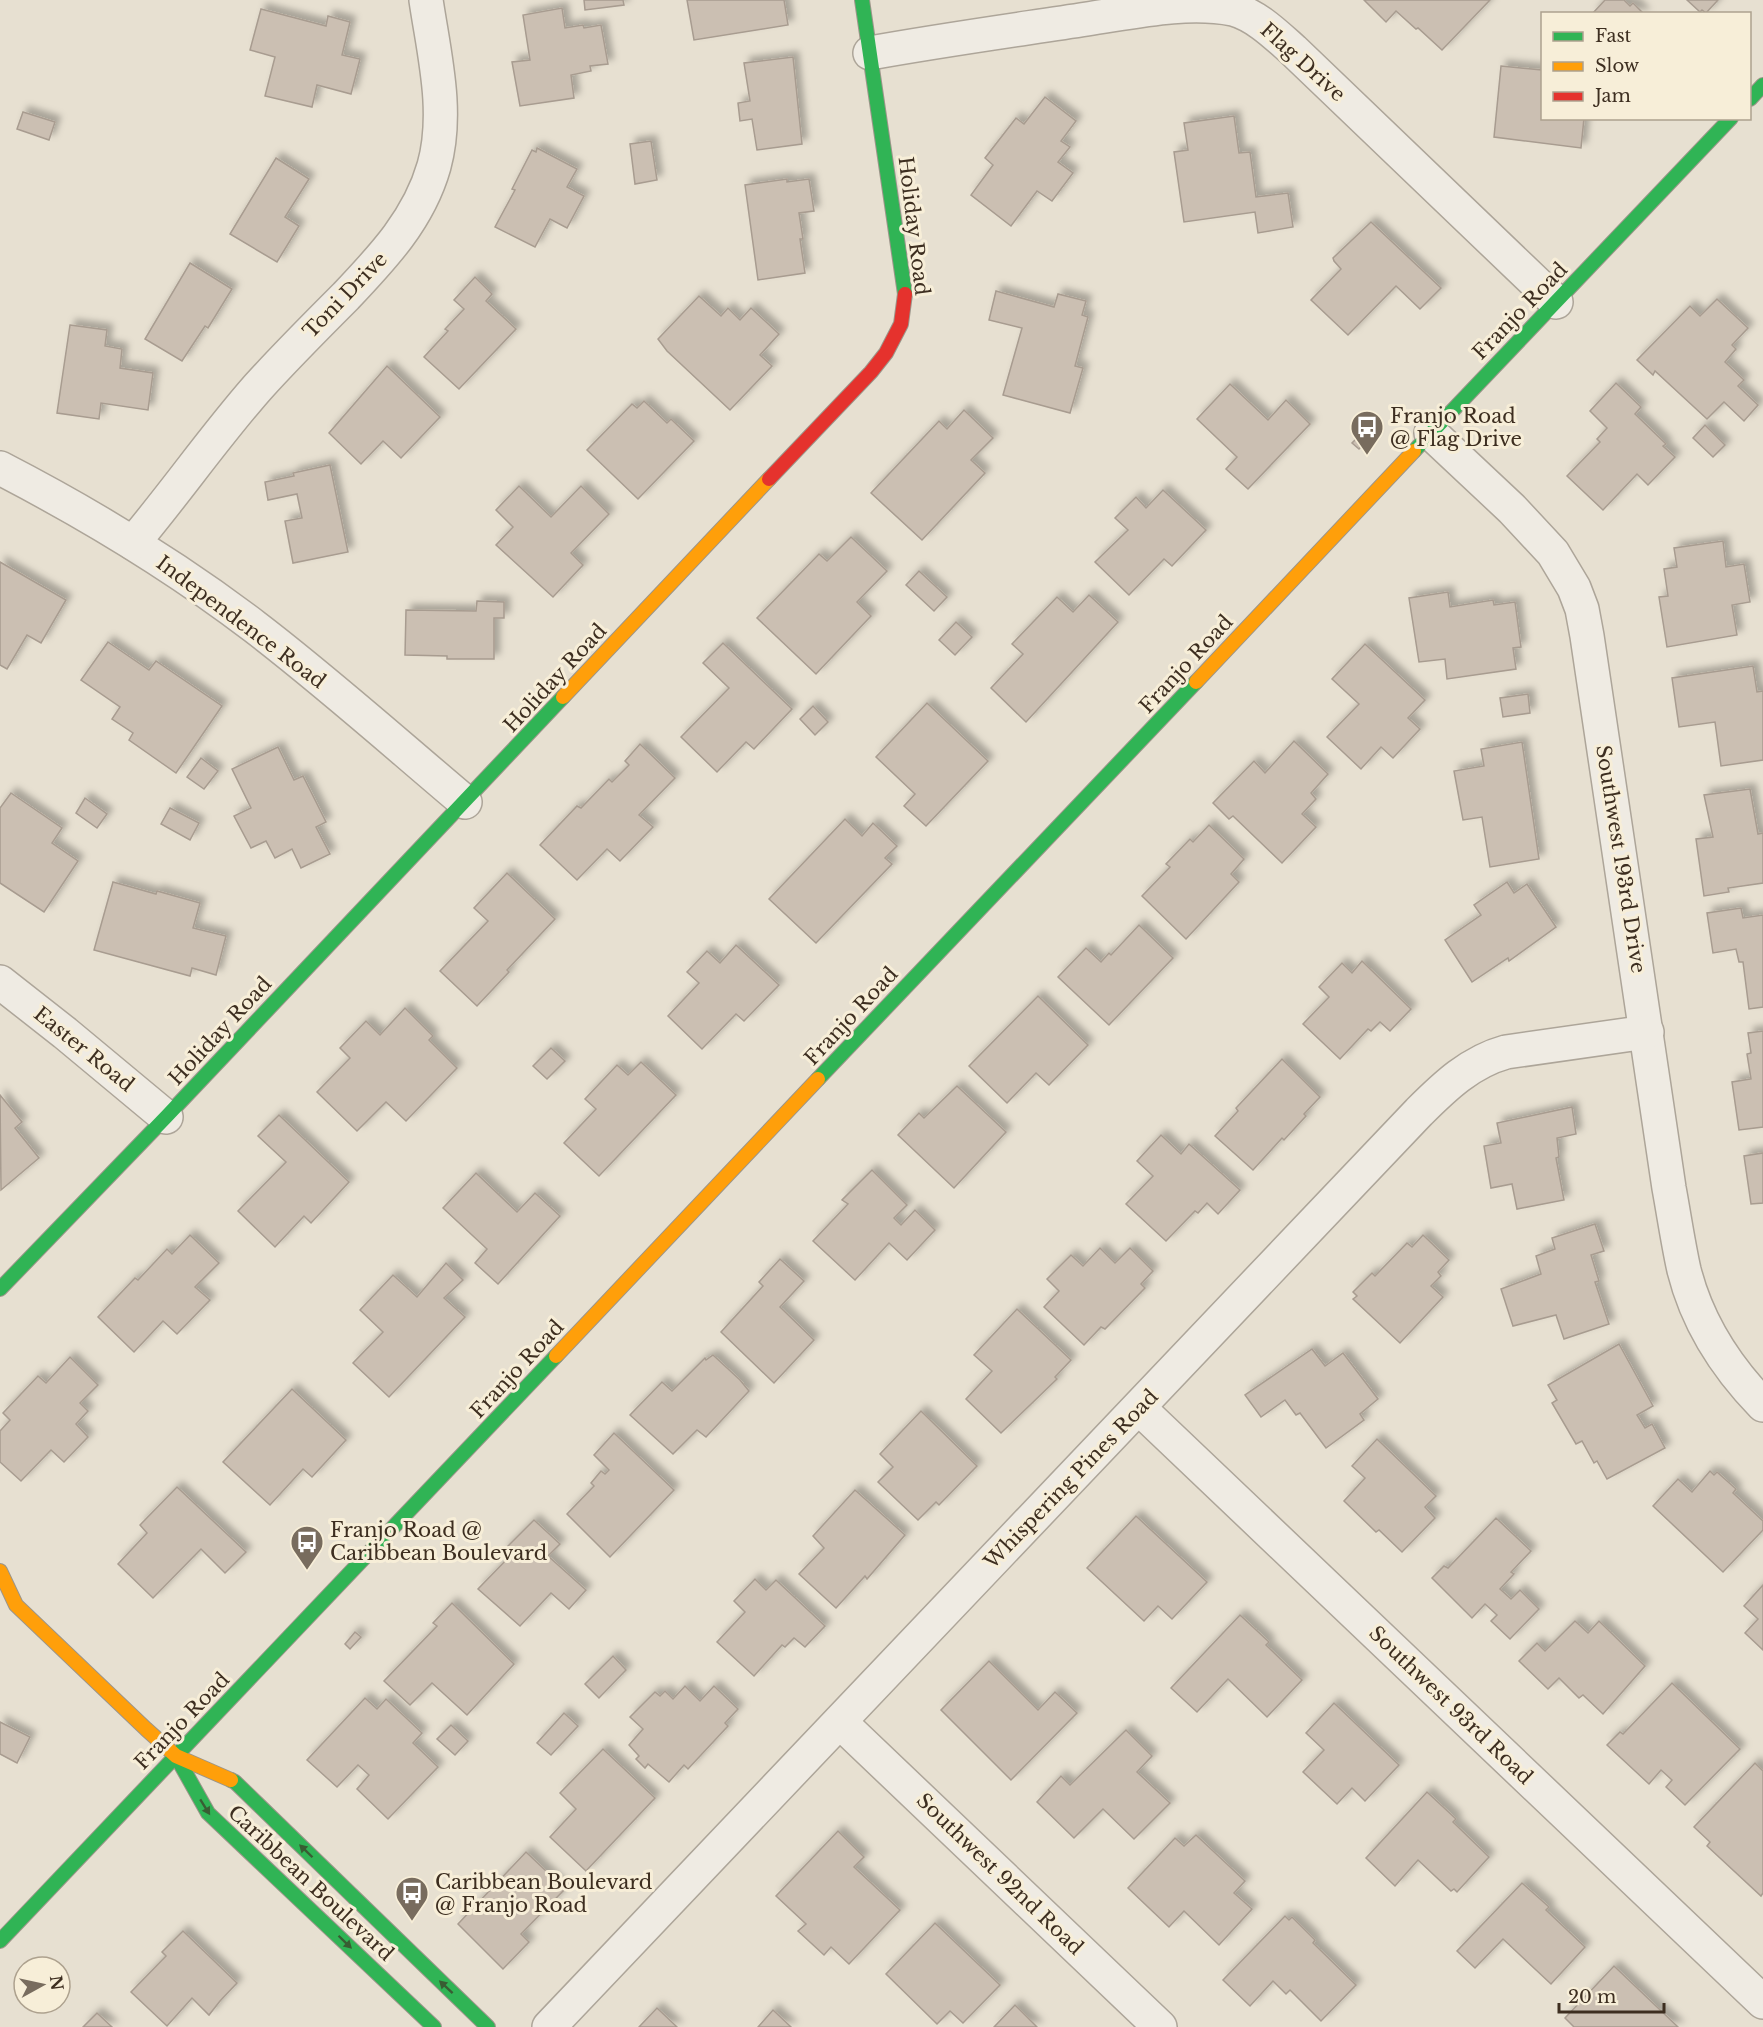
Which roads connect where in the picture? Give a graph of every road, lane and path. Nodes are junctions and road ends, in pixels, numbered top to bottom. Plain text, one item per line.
1 (426, 0) edge
2 (862, 0) edge
3 (870, 53) junction
4 (1763, 85) edge
5 (1751, 97) edge
6 (1729, 120) edge
7 (1556, 302) junction
8 (1431, 433) junction
9 (0, 468) edge
10 (133, 543) junction
11 (465, 802) junction
12 (0, 982) edge
13 (1647, 1032) junction
14 (166, 1117) junction
15 (0, 1289) edge
16 (1763, 1405) edge
17 (1139, 1408) junction
18 (0, 1571) edge
19 (0, 1600) edge
20 (16, 1605) junction
21 (840, 1722) junction
22 (176, 1756) junction
23 (0, 1941) edge
24 (1763, 2002) edge
25 (434, 2027) edge
26 (488, 2027) edge
27 (549, 2027) edge
28 (1160, 2027) edge

1 - 10 street, Toni Drive
2 - 3 street, Holiday Road
3 - 7 street, Flag Drive
3 - 11 street, Holiday Road
4 - 5 street
6 - 7 street, Franjo Road
7 - 8 street, Franjo Road
8 - 13 street, Southwest 193rd Drive
8 - 22 street, Franjo Road
9 - 10 street, Independence Road
10 - 11 street, Independence Road
11 - 14 street, Holiday Road
12 - 14 street, Easter Road
13 - 16 street, Southwest 193rd Drive
13 - 17 street, Whispering Pines Road
14 - 15 street, Holiday Road
17 - 21 street, Whispering Pines Road
17 - 24 street, Southwest 93rd Road
18 - 20 street, Caribbean Boulevard
19 - 20 street, Caribbean Boulevard
20 - 22 street, Caribbean Boulevard
21 - 27 street, Whispering Pines Road
21 - 28 street, Southwest 92nd Road
22 - 23 street, Franjo Road
22 -> 25 street, Caribbean Boulevard
26 -> 22 street, Caribbean Boulevard

